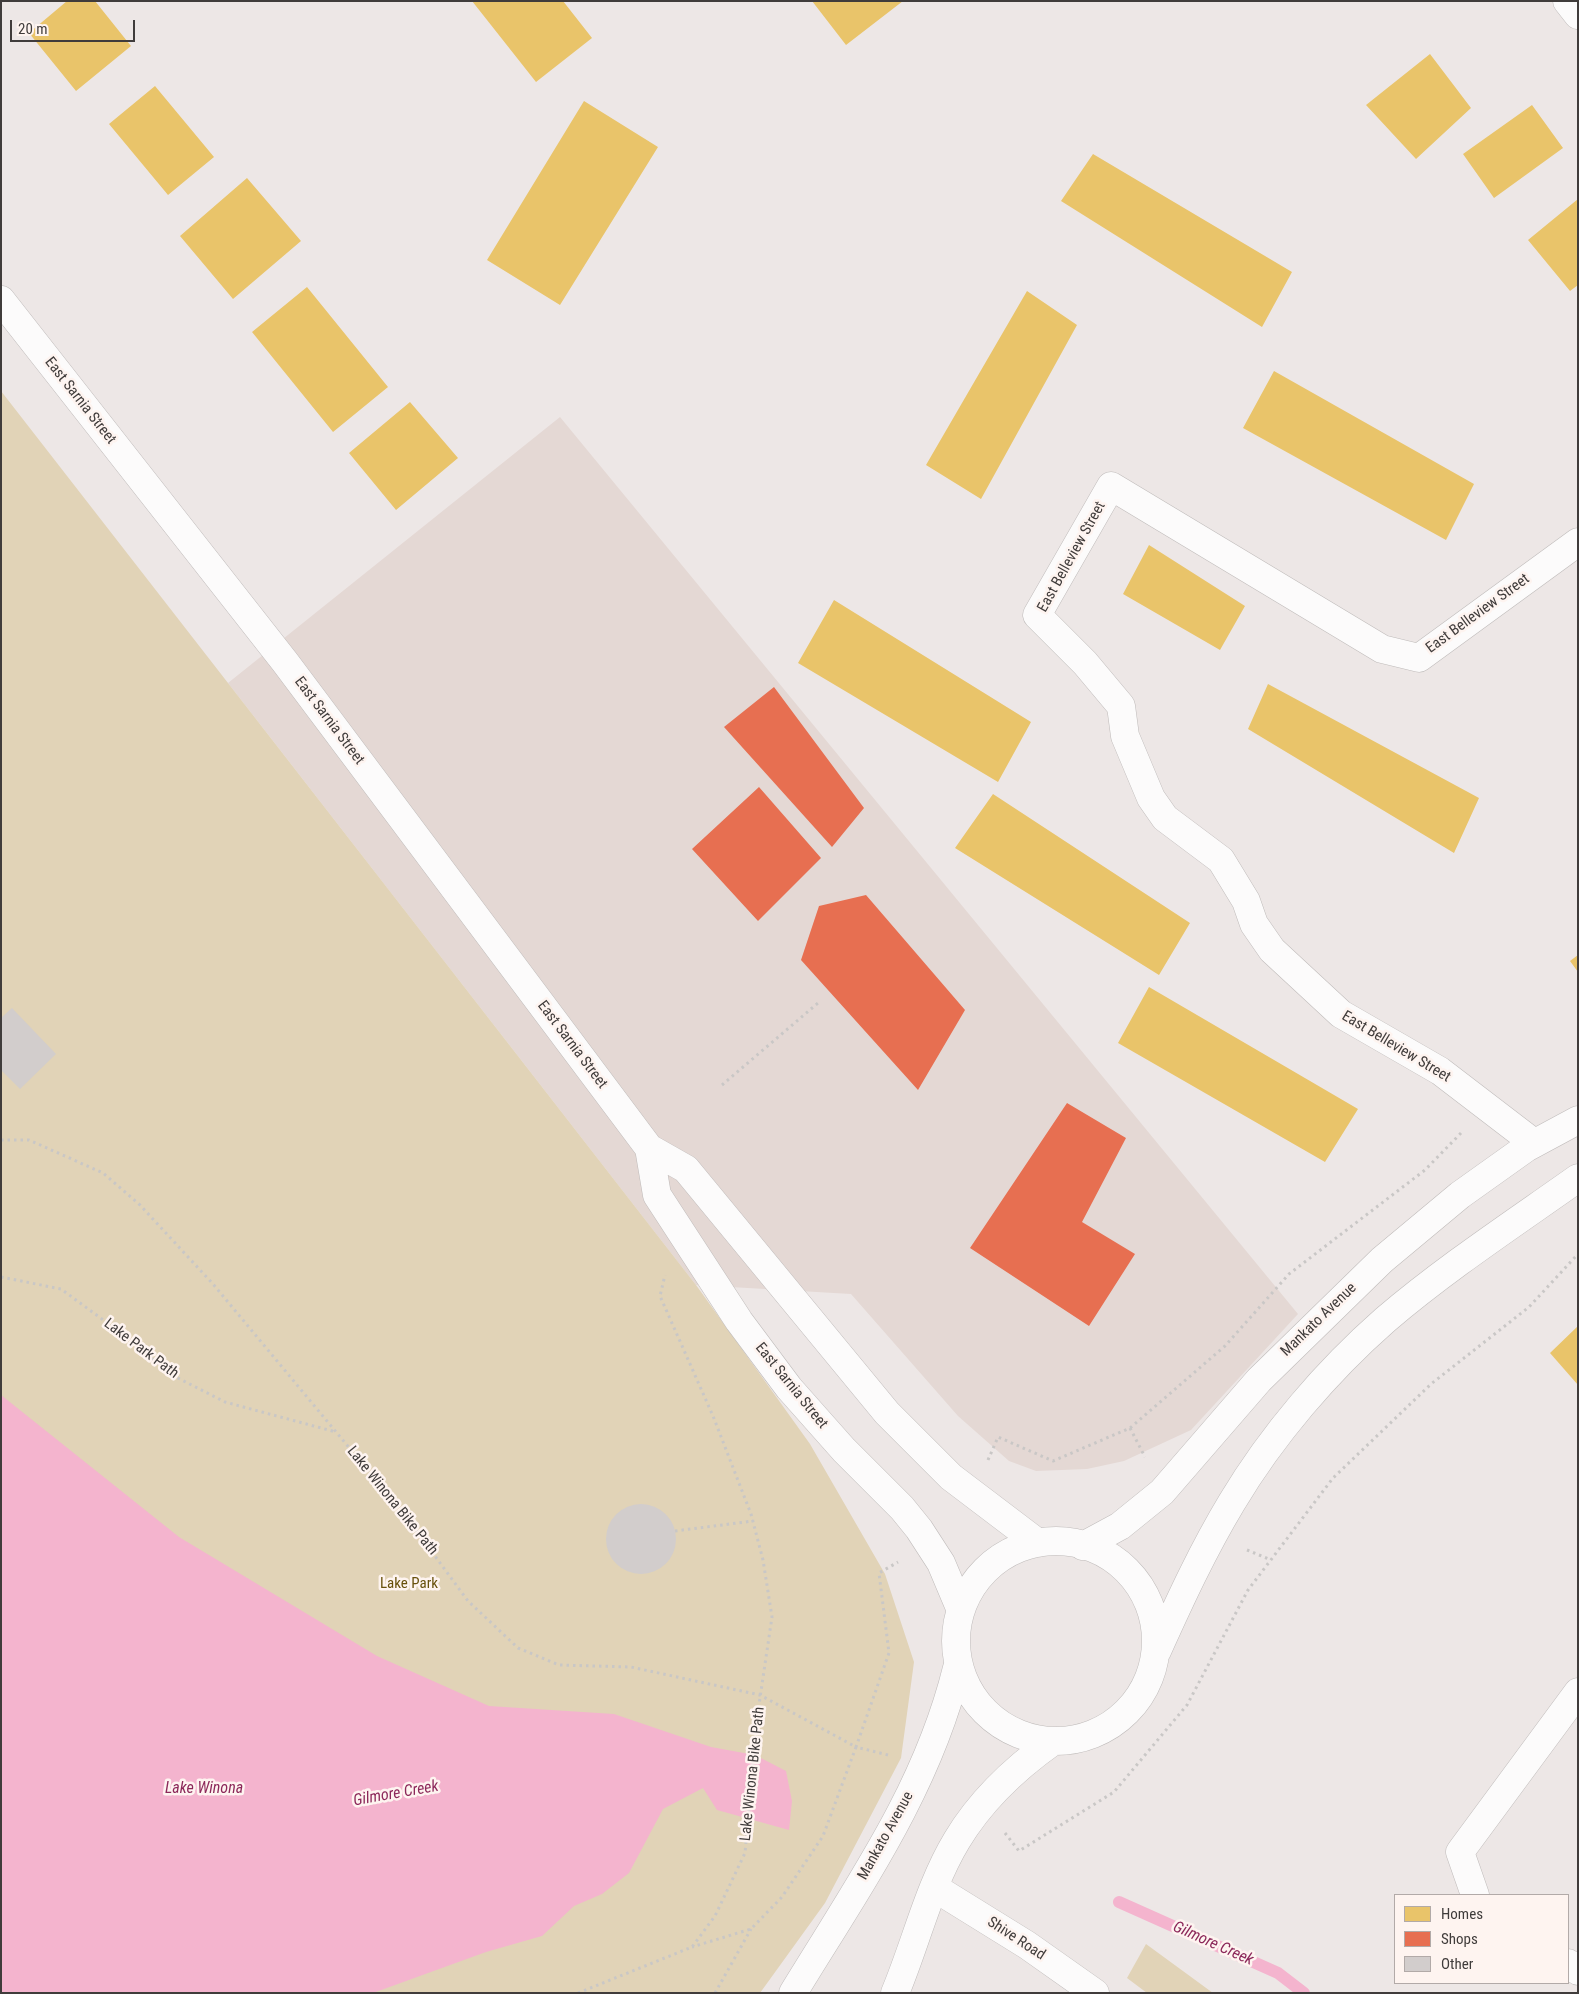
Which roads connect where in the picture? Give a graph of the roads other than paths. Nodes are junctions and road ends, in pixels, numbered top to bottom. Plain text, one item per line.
1 (1567, 1) edge
2 (1578, 15) edge
3 (1, 300) edge
4 (1578, 542) edge
5 (1578, 1120) edge
6 (1534, 1143) junction
7 (649, 1148) junction
8 (1578, 1178) edge
9 (1038, 1543) junction
10 (1083, 1546) junction
11 (960, 1608) junction
12 (1157, 1651) junction
13 (957, 1668) junction
14 (1578, 1692) edge
15 (1052, 1742) junction
16 (934, 1888) junction
17 (1474, 1894) edge
18 (792, 1993) edge
19 (895, 1993) edge
20 (1095, 1993) edge

1 - 2 main road
3 - 7 main road, East Sarnia Street
4 - 6 main road, East Belleview Street
5 - 6 main road, Mankato Avenue
6 - 10 main road, Mankato Avenue
7 - 9 main road, East Sarnia Street
7 - 11 main road, East Sarnia Street
8 - 12 main road, Mankato Avenue
9 - 10 main road, Mankato Avenue
9 - 11 main road, Mankato Avenue
10 - 12 main road, Mankato Avenue
11 - 13 main road, Mankato Avenue
12 - 15 main road, Mankato Avenue
13 - 15 main road, Mankato Avenue
13 - 18 main road, Mankato Avenue
14 - 17 main road
15 - 16 main road, Mankato Avenue
16 - 19 main road, Mankato Avenue
16 - 20 main road, Shive Road

